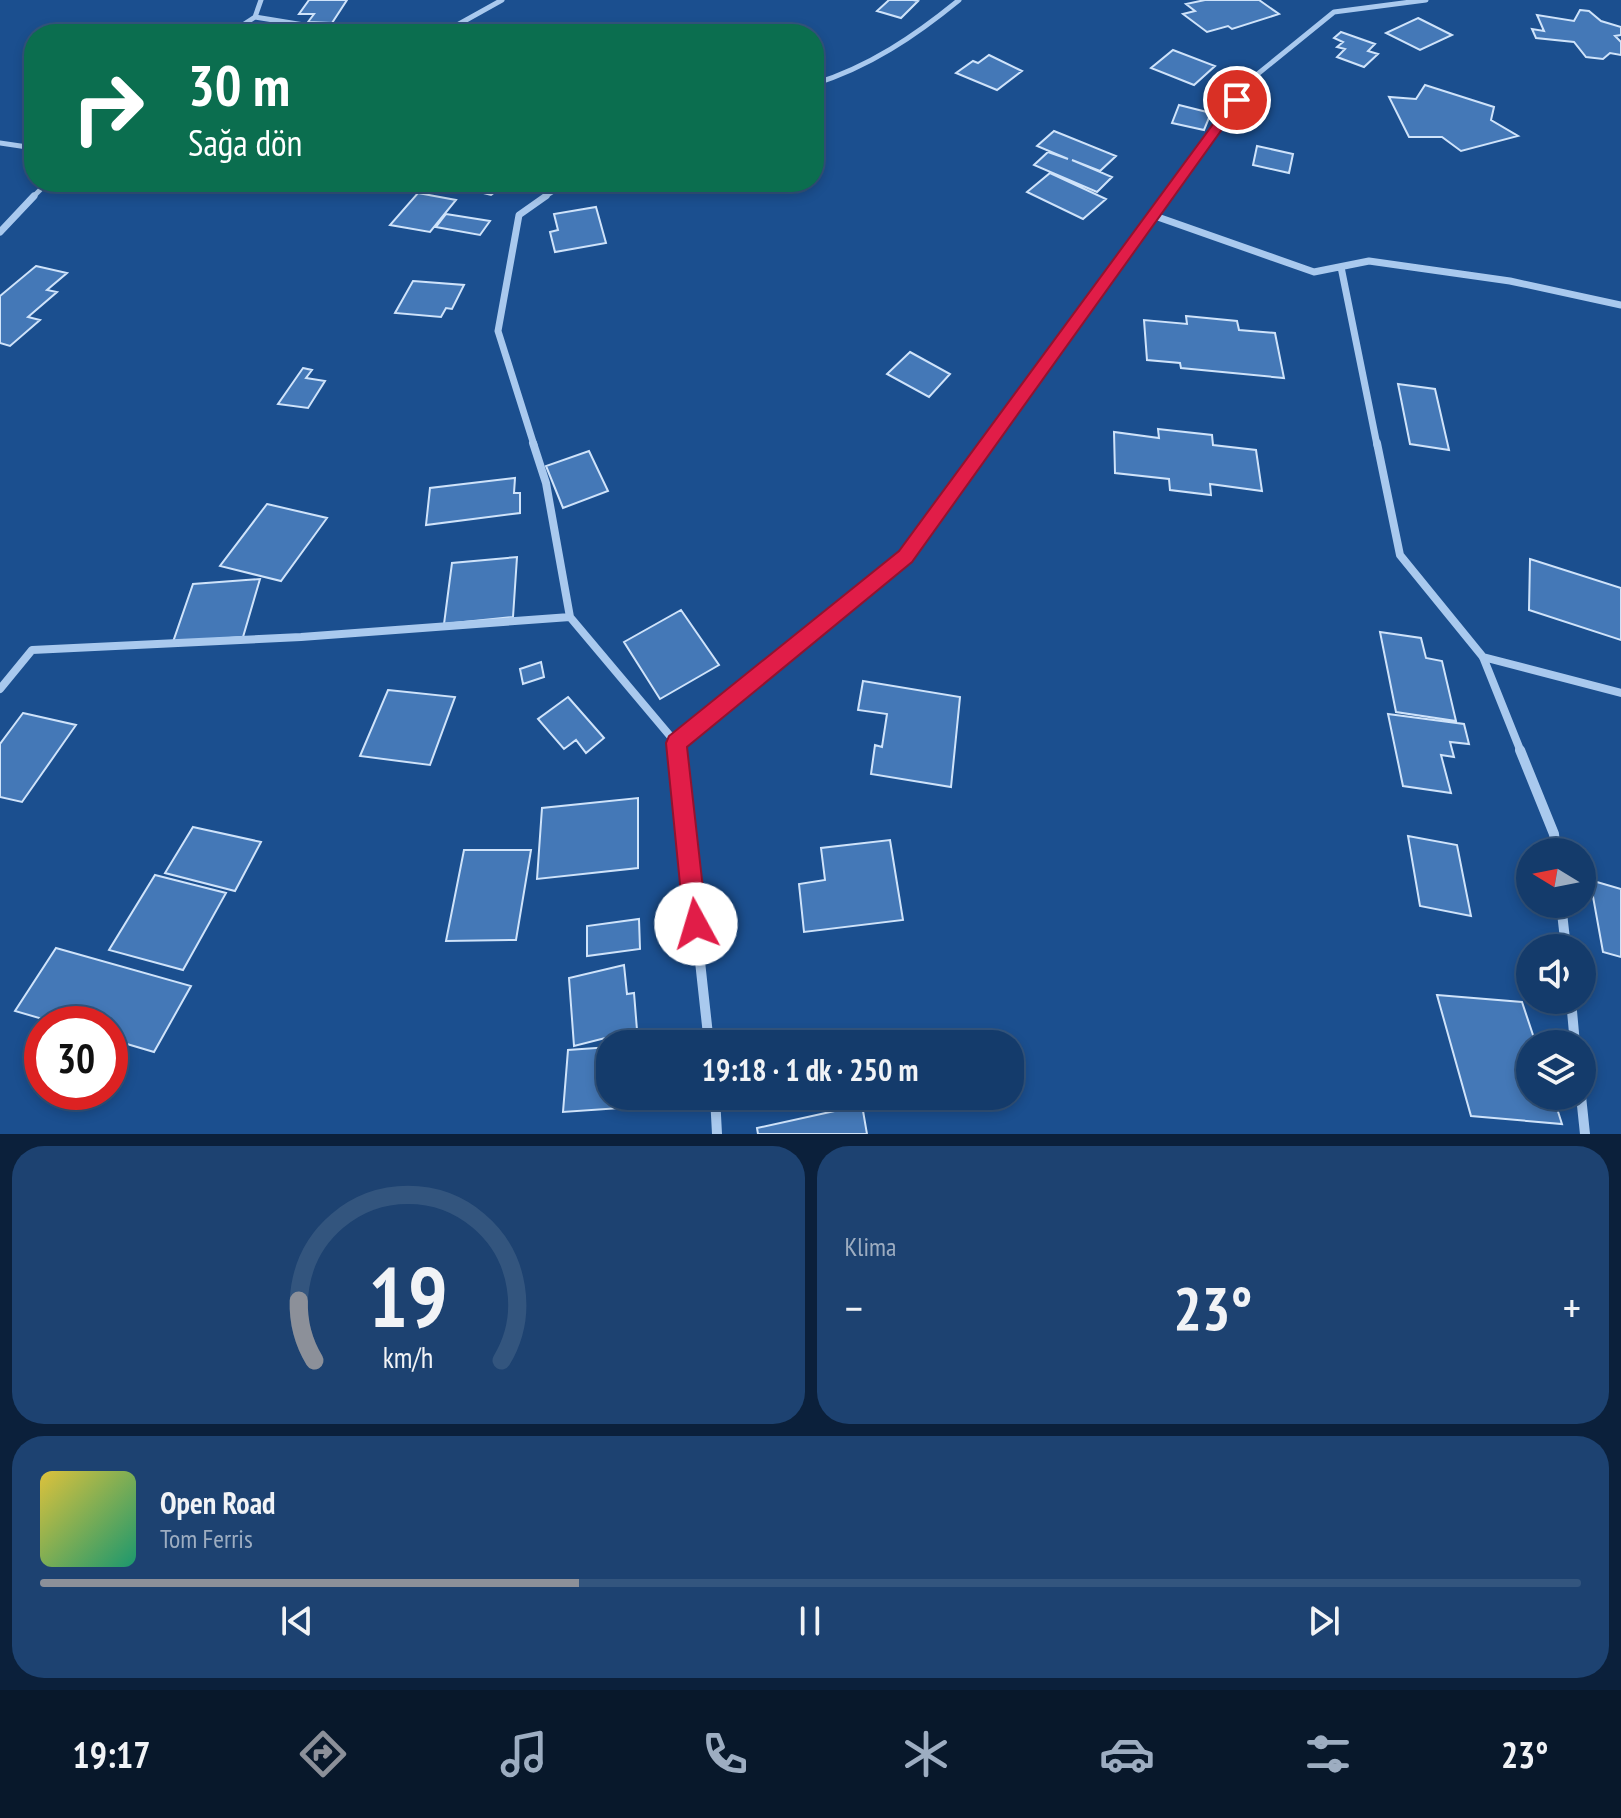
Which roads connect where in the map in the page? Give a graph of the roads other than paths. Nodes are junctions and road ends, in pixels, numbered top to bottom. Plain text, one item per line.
1 (261, 0) edge
2 (502, 0) edge
3 (959, 0) edge
4 (1426, 0) edge
5 (255, 17) junction
6 (244, 24) edge
7 (298, 24) edge
8 (459, 24) edge
9 (824, 81) edge
10 (0, 143) edge
11 (24, 147) edge
12 (38, 192) edge
13 (552, 192) edge
14 (1152, 215) junction
15 (0, 232) edge
16 (1341, 267) junction
17 (1621, 305) edge
18 (570, 617) junction
19 (1483, 657) junction
20 (0, 689) edge
21 (1621, 693) edge
22 (676, 743) junction
23 (1554, 838) edge
24 (707, 1030) edge
25 (716, 1110) edge
26 (1582, 1110) edge
27 (717, 1134) edge
28 (1585, 1134) edge

1 - 5 street
2 - 8 street
3 - 9 street
4 - 14 street
5 - 6 street
5 - 7 street
10 - 11 street
12 - 15 street
13 - 18 street
14 - 16 street
14 - 22 street
16 - 17 street
16 - 19 street
18 - 20 street
18 - 22 street
19 - 21 street
19 - 23 street
22 - 24 street
25 - 27 street
26 - 28 street

